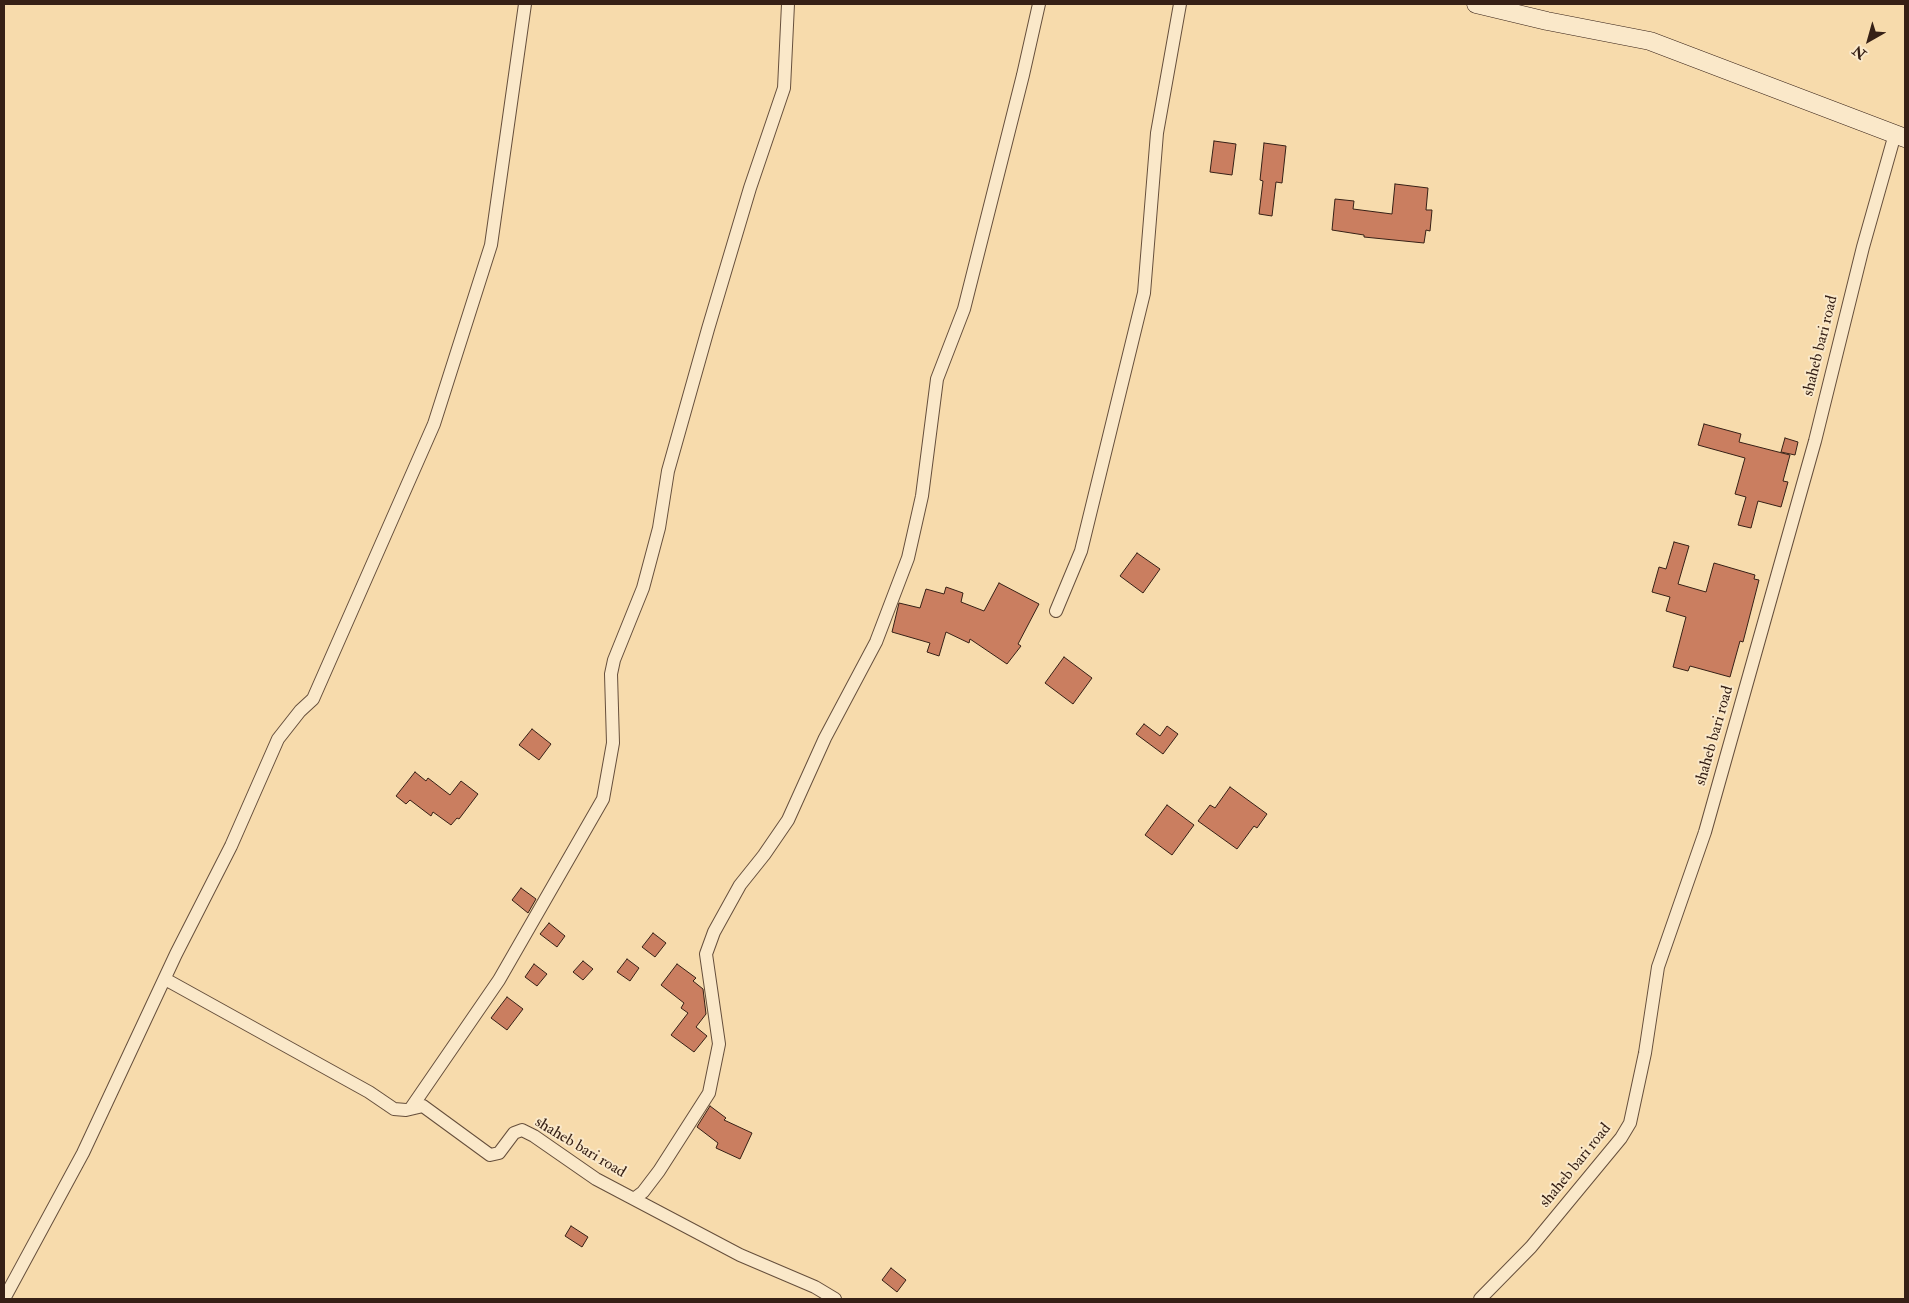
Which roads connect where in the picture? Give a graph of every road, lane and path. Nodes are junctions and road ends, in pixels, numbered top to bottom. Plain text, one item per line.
1 (525, 4) edge
2 (788, 4) edge
3 (1039, 4) edge
4 (1180, 4) edge
5 (1476, 4) edge
6 (1900, 136) edge
7 (1056, 611) dead end
8 (165, 979) junction
9 (411, 1108) junction
10 (635, 1198) junction
11 (4, 1299) edge
12 (835, 1299) edge
13 (1480, 1299) edge

1 - 8 street
2 - 9 street
3 - 10 street
4 - 7 street
5 - 6 street
6 - 13 street, shaheb bari road
8 - 9 street, shaheb bari road
8 - 11 street
9 - 10 street, shaheb bari road
10 - 12 street, shaheb bari road

